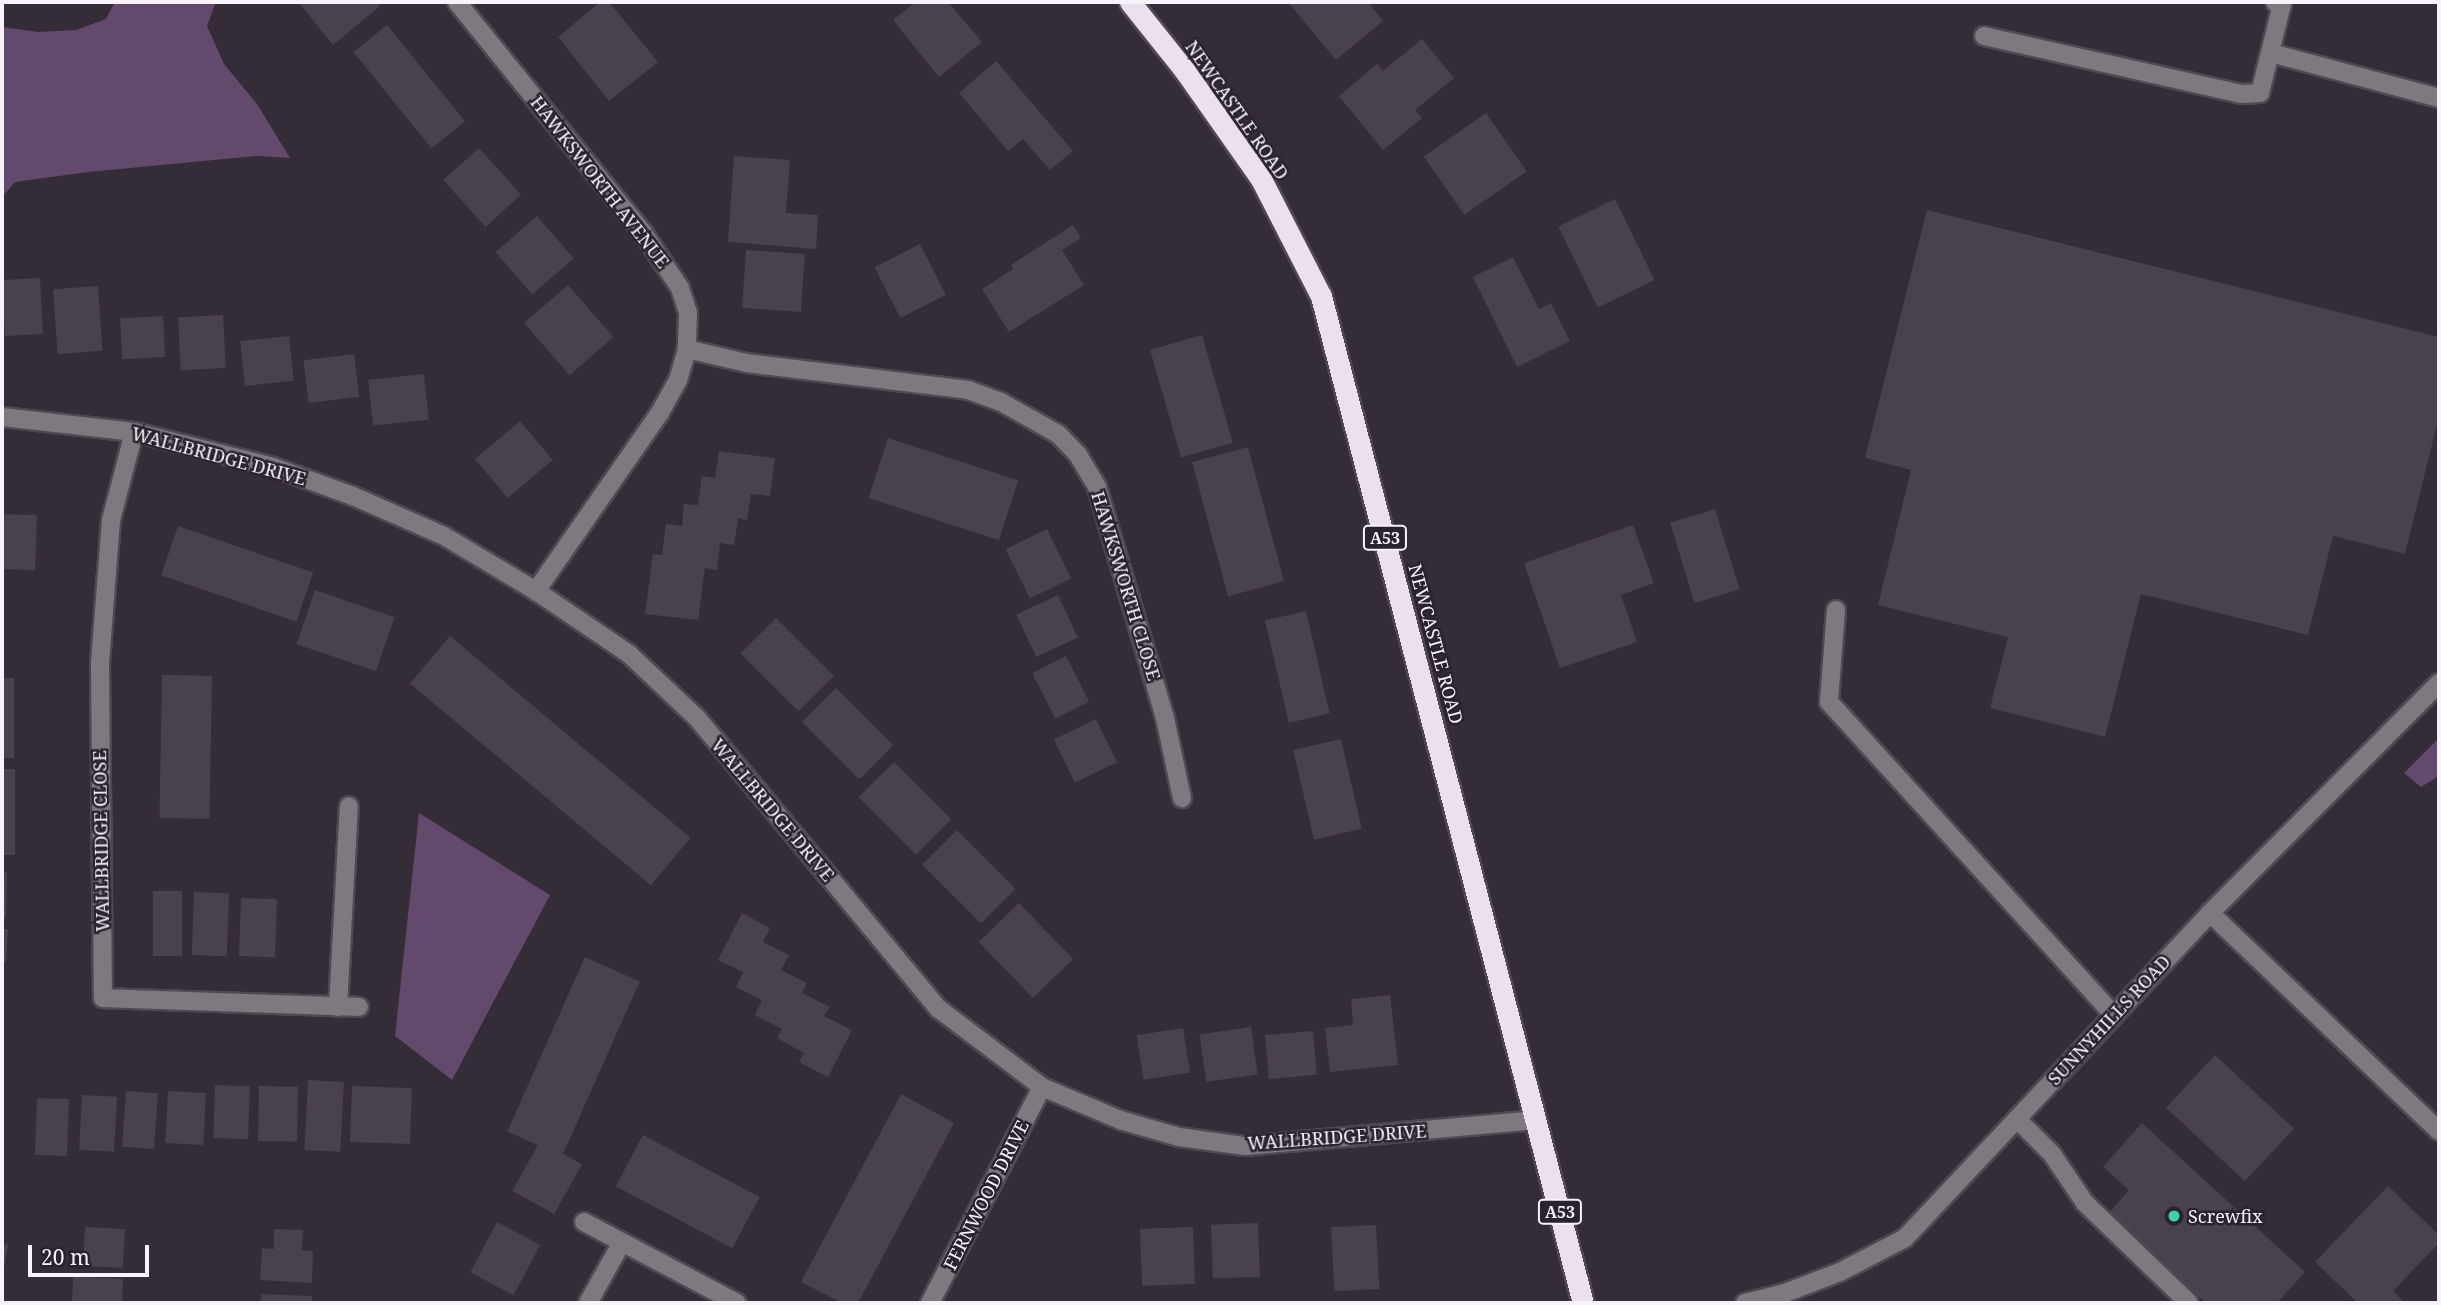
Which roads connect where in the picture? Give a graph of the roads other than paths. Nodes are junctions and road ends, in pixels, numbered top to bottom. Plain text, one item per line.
1 (457, 2) edge
2 (1130, 2) edge
3 (2275, 2) edge
4 (1984, 36) dead end
5 (2271, 53) junction
6 (2439, 98) edge
7 (687, 349) junction
8 (2, 417) edge
9 (134, 432) junction
10 (536, 591) junction
11 (1836, 610) dead end
12 (2439, 683) edge
13 (1182, 798) dead end
14 (349, 806) dead end
15 (2210, 913) junction
16 (338, 1007) junction
17 (359, 1007) dead end
18 (2114, 1015) junction
19 (1042, 1087) junction
20 (2017, 1119) junction
21 (1537, 1120) junction
22 (2439, 1130) edge
23 (584, 1223) dead end
24 (621, 1244) junction
25 (588, 1303) edge
26 (737, 1303) edge
27 (930, 1303) edge
28 (1583, 1303) edge
29 (1745, 1303) edge
30 (2189, 1303) edge

1 - 7 street, HAWKSWORTH AVENUE
2 - 21 highway, NEWCASTLE ROAD / A53
3 - 5 street
4 - 5 street
5 - 6 street
7 - 10 street, HAWKSWORTH AVENUE
7 - 13 street, HAWKSWORTH CLOSE
8 - 9 street, WALLBRIDGE DRIVE
9 - 10 street, WALLBRIDGE DRIVE
9 - 16 street, WALLBRIDGE CLOSE
10 - 19 street, WALLBRIDGE DRIVE
11 - 18 street
12 - 15 street, SUNNYHILLS ROAD
14 - 16 street
15 - 18 street, SUNNYHILLS ROAD
15 - 22 street
16 - 17 street, WALLBRIDGE CLOSE
18 - 20 street, SUNNYHILLS ROAD
19 - 21 street, WALLBRIDGE DRIVE
19 - 27 street, FERNWOOD DRIVE
20 - 29 street, SUNNYHILLS ROAD
20 - 30 street
21 - 28 highway, NEWCASTLE ROAD / A53
23 - 24 street
24 - 25 street
24 - 26 street

